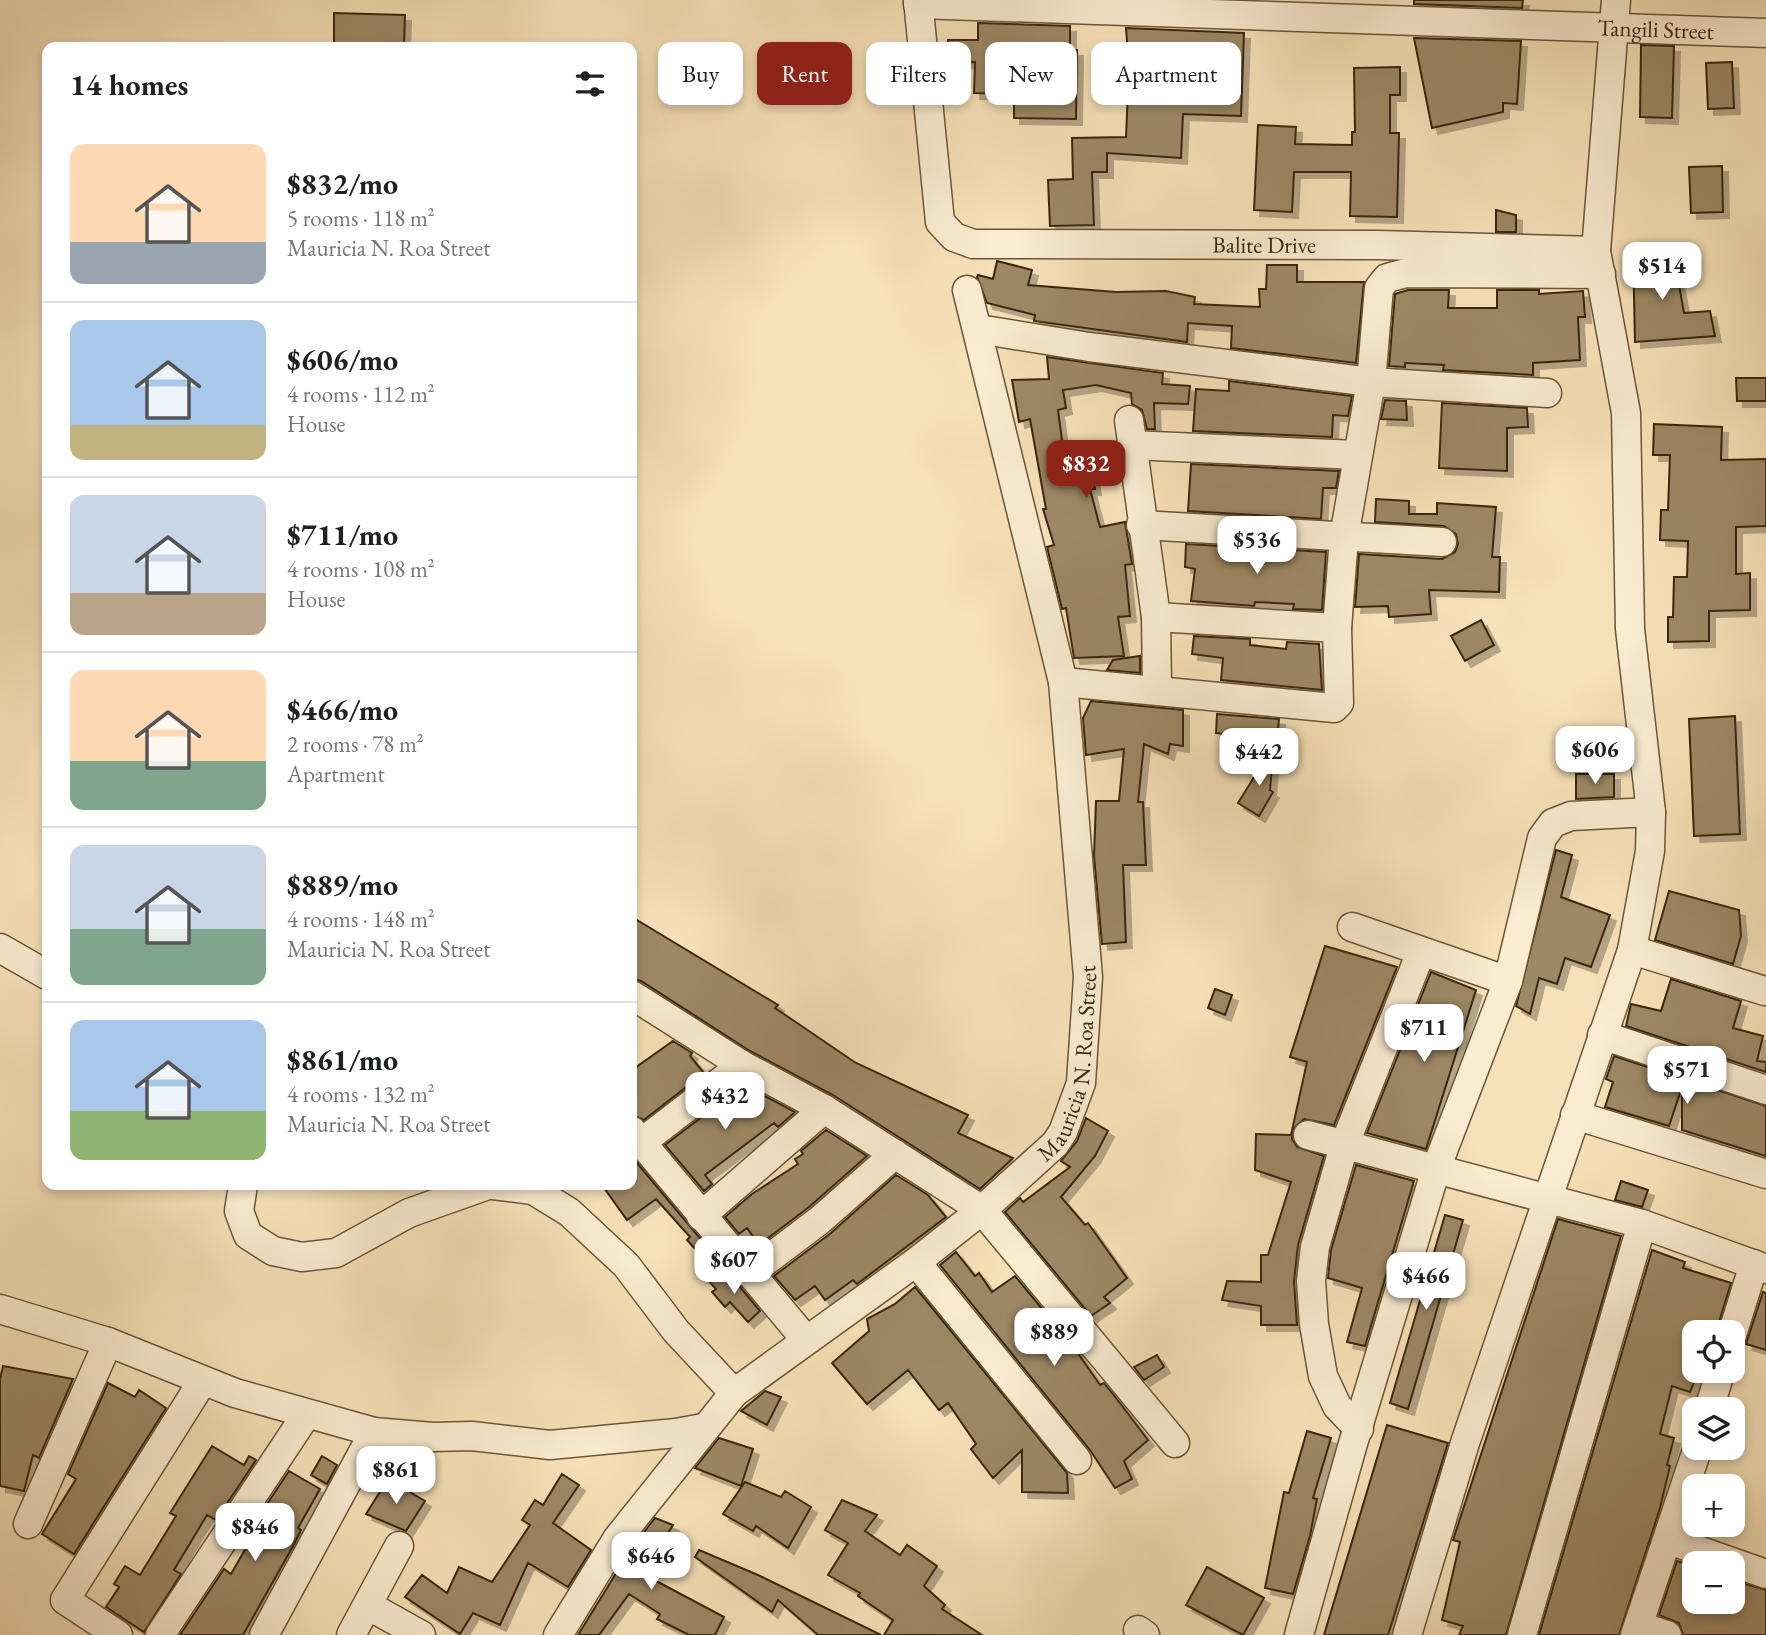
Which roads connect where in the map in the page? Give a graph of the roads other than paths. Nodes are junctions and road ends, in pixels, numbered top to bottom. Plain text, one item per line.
1 (1616, 0) edge
2 (918, 2) edge
3 (1616, 29) junction
4 (1766, 33) edge
5 (1599, 263) junction
6 (967, 290) dead end
7 (978, 330) junction
8 (1371, 383) junction
9 (1547, 393) dead end
10 (1357, 456) junction
11 (1141, 525) junction
12 (1344, 537) junction
13 (1442, 542) dead end
14 (1156, 617) junction
15 (1336, 628) junction
16 (1063, 682) junction
17 (1157, 689) junction
18 (1651, 812) junction
19 (1352, 926) dead end
20 (0, 948) edge
21 (1632, 950) junction
22 (1421, 952) junction
23 (42, 972) edge
24 (1508, 981) junction
25 (1765, 991) edge
26 (637, 998) edge
27 (1602, 1035) junction
28 (742, 1065) junction
29 (1766, 1090) edge
30 (824, 1109) junction
31 (1575, 1115) junction
32 (1308, 1135) dead end
33 (637, 1137) edge
34 (1344, 1146) junction
35 (895, 1154) junction
36 (1436, 1169) junction
37 (1766, 1174) edge
38 (242, 1190) edge
39 (474, 1190) edge
40 (533, 1190) edge
41 (1547, 1198) junction
42 (982, 1210) junction
43 (701, 1216) junction
44 (1642, 1224) junction
45 (916, 1262) junction
46 (1760, 1267) edge
47 (750, 1273) junction
48 (0, 1309) edge
49 (1738, 1320) edge
50 (806, 1340) junction
51 (108, 1342) junction
52 (202, 1382) junction
53 (734, 1393) junction
54 (306, 1415) junction
55 (703, 1428) junction
56 (1359, 1429) junction
57 (374, 1432) junction
58 (1174, 1443) dead end
59 (1077, 1460) dead end
60 (1694, 1460) edge
61 (28, 1524) dead end
62 (1669, 1540) junction
63 (399, 1546) dead end
64 (1766, 1574) edge
65 (369, 1606) junction
66 (1637, 1630) edge
67 (1302, 1634) edge
68 (118, 1635) edge
69 (160, 1635) edge
70 (264, 1635) edge
71 (351, 1635) edge
72 (421, 1635) edge
73 (558, 1635) edge
74 (1407, 1635) edge
75 (1522, 1635) edge
76 (1667, 1635) edge

1 - 3 street
2 - 3 street, Tangili Street
2 - 5 street, Balite Drive
3 - 4 street, Tangili Street
3 - 5 street
5 - 8 street
5 - 18 street
6 - 7 street, Mauricia N. Roa Street
7 - 8 street
7 - 16 street, Mauricia N. Roa Street
8 - 9 street
8 - 10 street
10 - 11 street
10 - 12 street
11 - 12 street
11 - 14 street
12 - 13 street
12 - 15 street
14 - 15 street
14 - 17 street
15 - 17 street
16 - 17 street
16 - 42 street, Mauricia N. Roa Street
18 - 21 street
18 - 24 street
19 - 22 street
20 - 23 street
21 - 25 street
21 - 27 street
22 - 24 street
22 - 34 street
24 - 36 street
26 - 28 street
27 - 29 street
27 - 31 street
28 - 30 street
28 - 33 street
30 - 35 street
30 - 43 street
31 - 37 street
31 - 41 street
32 - 34 street
33 - 43 street
34 - 36 street
34 - 56 street
35 - 42 street
35 - 47 street
36 - 41 street
36 - 56 street
38 - 39 street
40 - 53 street
41 - 44 street
41 - 74 street
42 - 45 street, Mauricia N. Roa Street
42 - 58 street
43 - 47 street
44 - 46 street
44 - 75 street
45 - 50 street, Mauricia N. Roa Street
45 - 59 street
46 - 49 street
47 - 50 street
48 - 51 street
50 - 53 street, Mauricia N. Roa Street
51 - 52 street
51 - 61 street
52 - 54 street
52 - 68 street
53 - 55 street, Mauricia N. Roa Street
54 - 57 street
54 - 69 street
55 - 57 street
55 - 73 street, Mauricia N. Roa Street
56 - 67 street
57 - 70 street
60 - 62 street
62 - 64 street
62 - 66 street
63 - 65 street
65 - 71 street
65 - 72 street
66 - 76 street

